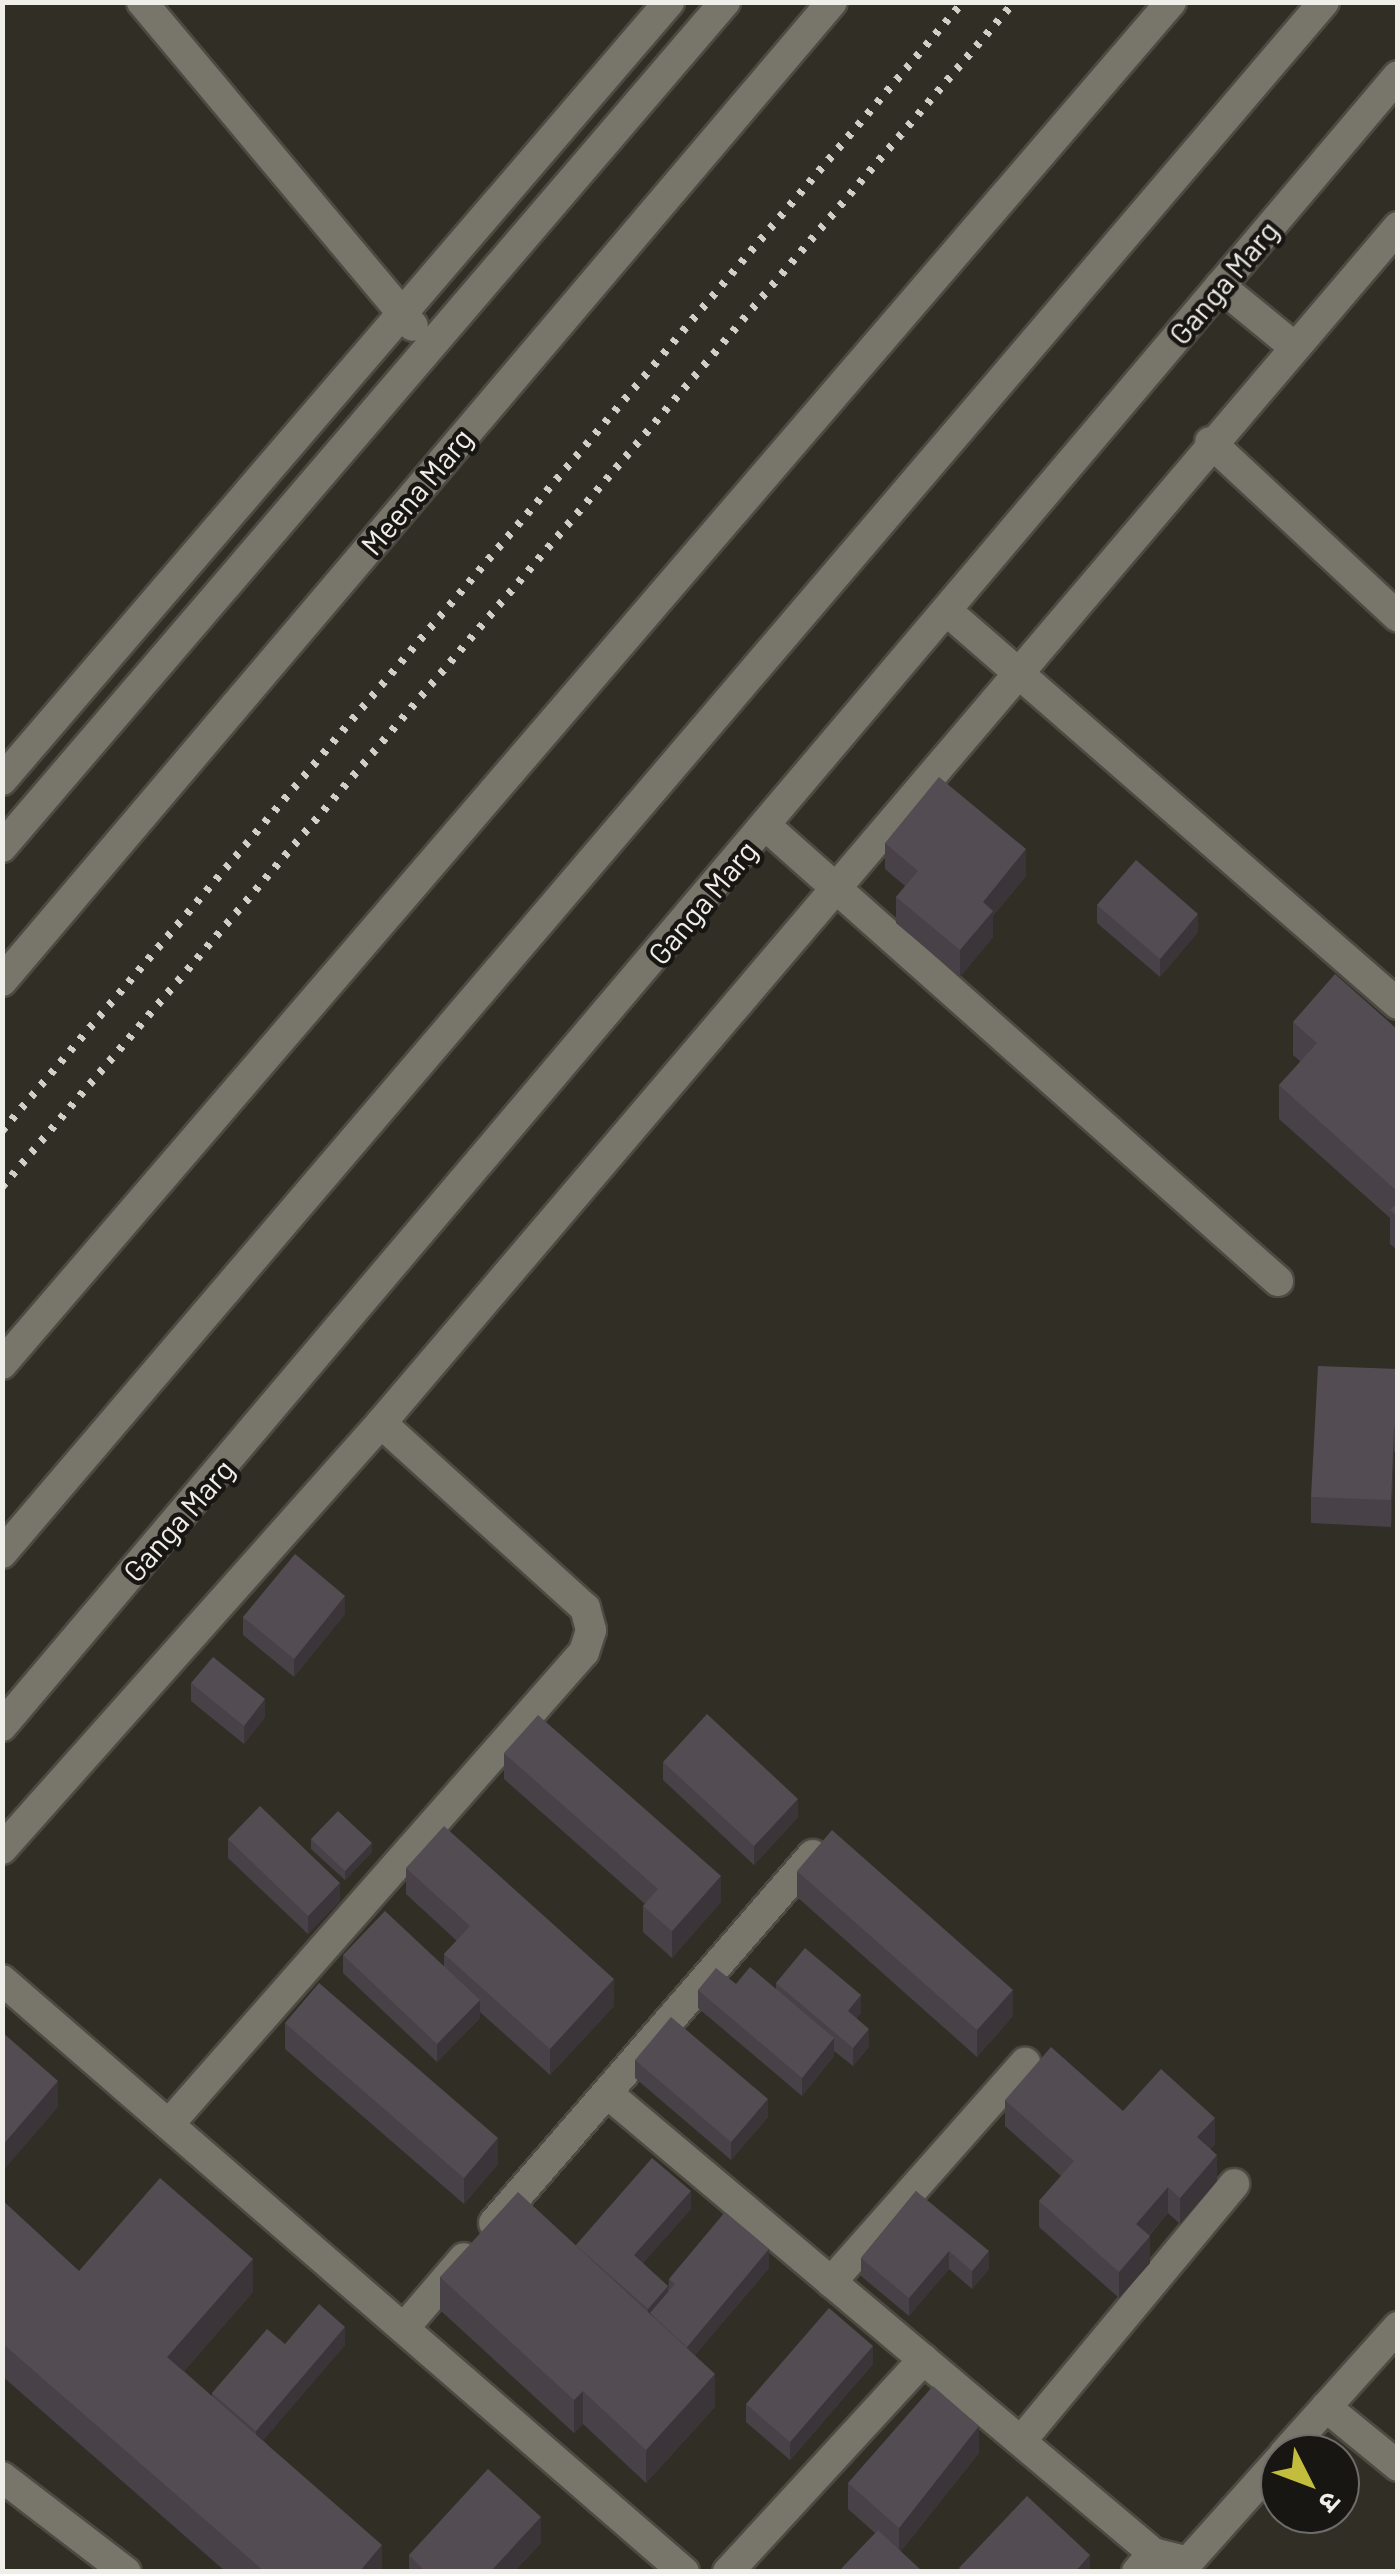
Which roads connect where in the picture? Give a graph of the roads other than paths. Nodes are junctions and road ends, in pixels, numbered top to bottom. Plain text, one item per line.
1 (142, 2) edge
2 (669, 2) edge
3 (725, 2) edge
4 (832, 2) edge
5 (1171, 2) edge
6 (1324, 2) edge
7 (1398, 76) edge
8 (1398, 227) edge
9 (1220, 286) junction
10 (402, 314) junction
11 (430, 346) junction
12 (1293, 346) junction
13 (1210, 442) junction
14 (947, 610) junction
15 (1398, 617) edge
16 (1015, 670) junction
17 (2, 780) edge
18 (766, 826) junction
19 (2, 846) edge
20 (835, 888) junction
21 (2, 981) edge
22 (1398, 1004) edge
23 (1278, 1281) dead end
24 (2, 1364) edge
25 (382, 1423) junction
26 (2, 1553) edge
27 (2, 1726) edge
28 (2, 1849) edge
29 (813, 1855) edge
30 (2, 1980) edge
31 (1025, 2064) dead end
32 (607, 2093) junction
33 (168, 2124) junction
34 (1234, 2184) dead end
35 (832, 2282) junction
36 (1398, 2327) edge
37 (404, 2328) junction
38 (924, 2360) junction
39 (1326, 2407) junction
40 (1302, 2434) edge
41 (1022, 2441) junction
42 (1398, 2466) edge
43 (2, 2477) edge
44 (1260, 2481) edge
45 (1145, 2562) edge
46 (126, 2572) edge
47 (684, 2572) edge
48 (728, 2572) edge

1 - 10 street
2 - 10 street
3 - 11 street
4 - 21 street, Meena Marg
5 - 24 street
6 - 26 street
7 - 9 street, Ganga Marg
8 - 12 street
9 - 12 street
9 - 14 street, Ganga Marg
10 - 11 street
10 - 17 street
11 - 19 street
12 - 13 street
13 - 15 street
13 - 16 street
14 - 16 street
14 - 18 street, Ganga Marg
16 - 20 street
16 - 22 street
18 - 20 street
18 - 27 street, Ganga Marg
20 - 23 street
20 - 25 street
25 - 28 street
25 - 33 street
29 - 32 street
30 - 33 street
31 - 35 street
32 - 35 street
32 - 37 street
33 - 37 street
34 - 41 street
35 - 38 street
36 - 39 street
37 - 47 street
38 - 41 street
38 - 48 street
39 - 40 street
39 - 42 street
41 - 45 street
43 - 46 street
44 - 45 street

